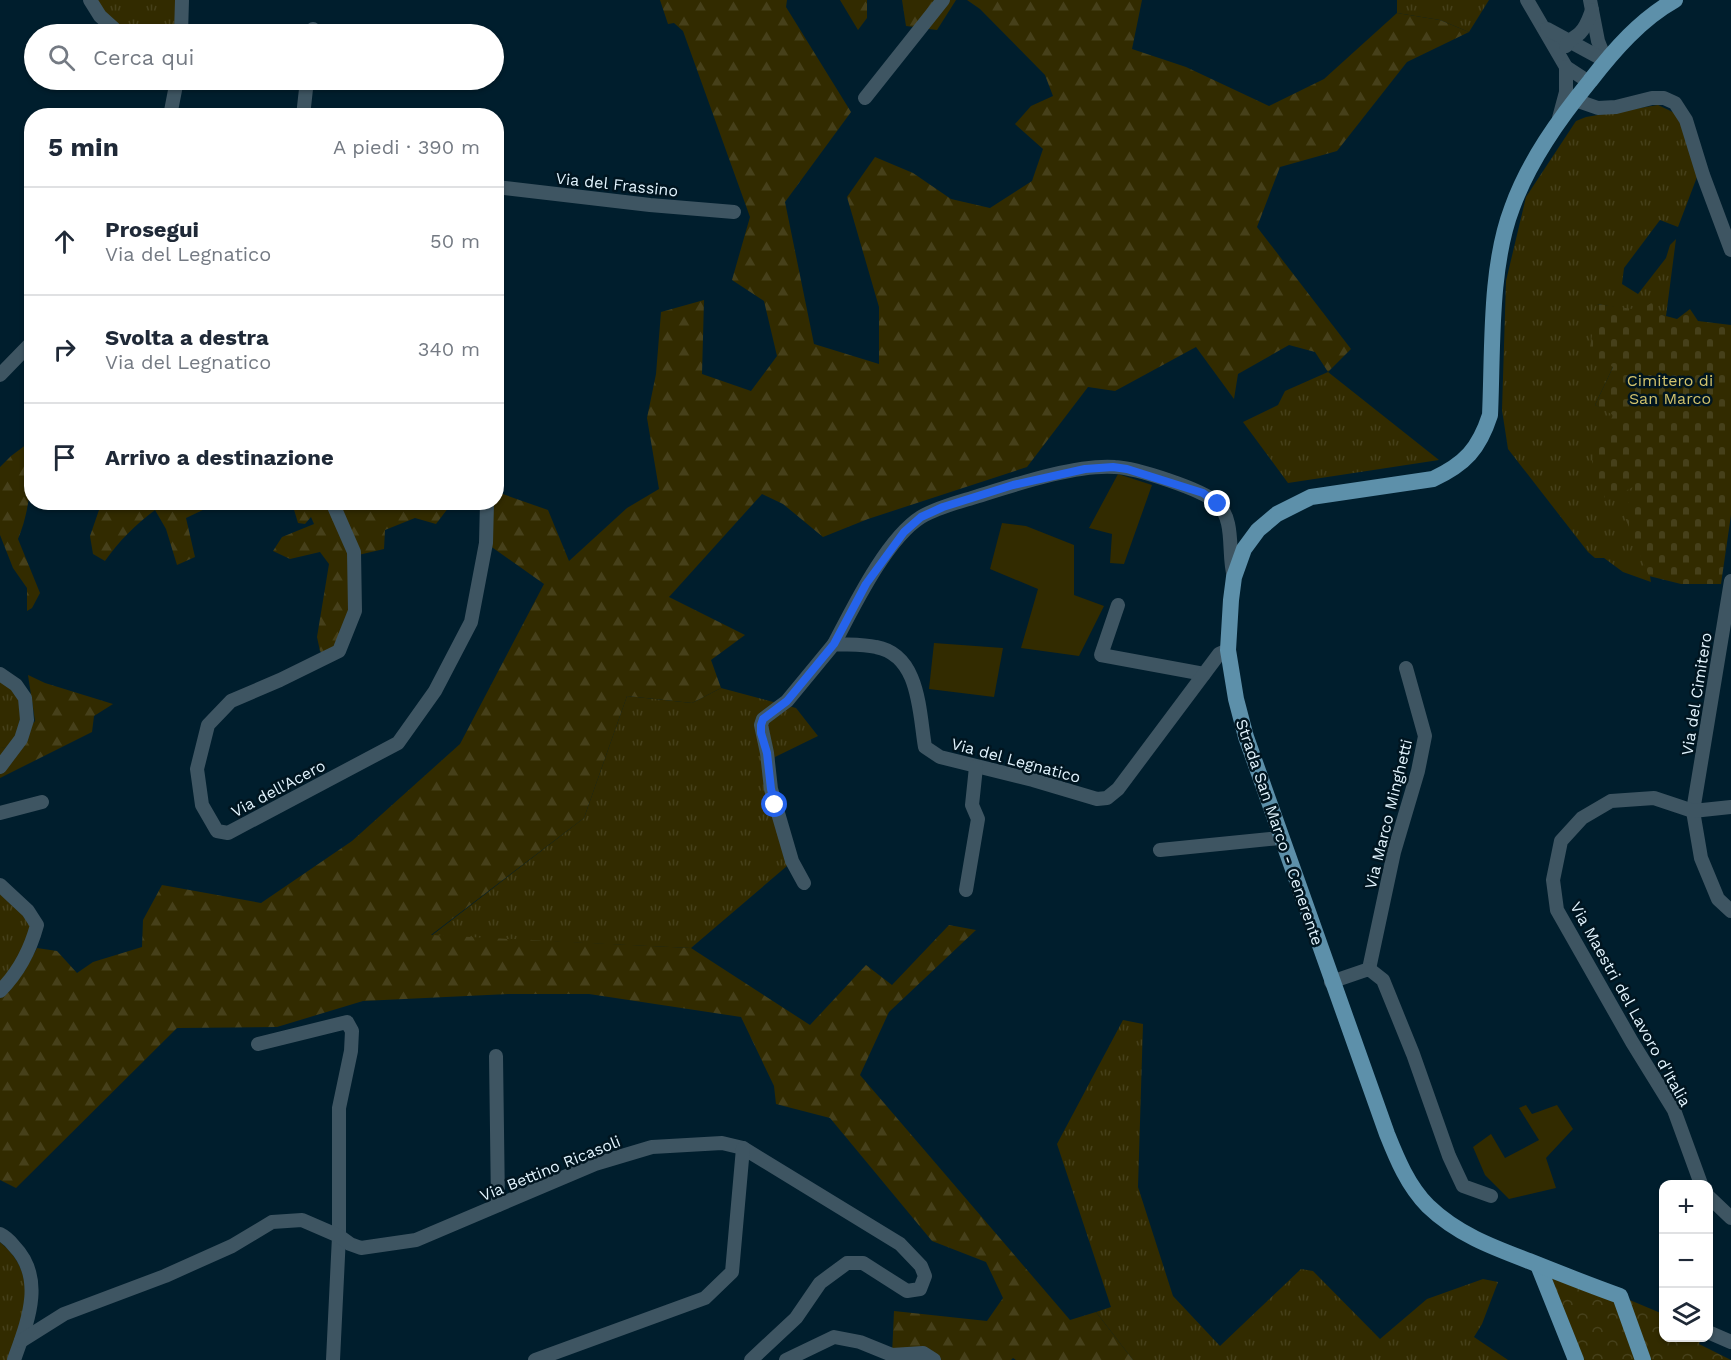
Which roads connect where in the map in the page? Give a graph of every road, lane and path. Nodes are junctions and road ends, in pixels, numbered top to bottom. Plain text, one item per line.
1 (90, 0) edge
2 (182, 0) edge
3 (943, 0) edge
4 (1527, 0) edge
5 (1675, 0) edge
6 (1591, 5) edge
7 (109, 24) edge
8 (181, 24) edge
9 (1544, 26) junction
10 (1568, 41) junction
11 (1606, 61) junction
12 (1564, 63) junction
13 (1589, 82) junction
14 (175, 90) edge
15 (306, 90) edge
16 (865, 98) dead end
17 (1575, 100) junction
18 (172, 108) edge
19 (304, 108) edge
20 (1559, 121) junction
21 (504, 188) edge
22 (734, 212) dead end
23 (1731, 250) edge
24 (24, 350) edge
25 (0, 375) edge
26 (336, 510) edge
27 (487, 510) edge
28 (1234, 577) junction
29 (1731, 582) edge
30 (1118, 605) dead end
31 (834, 644) junction
32 (1228, 650) junction
33 (1406, 668) dead end
34 (0, 674) edge
35 (1204, 675) junction
36 (0, 767) edge
37 (976, 767) junction
38 (42, 802) dead end
39 (1731, 807) edge
40 (1693, 812) junction
41 (0, 813) edge
42 (1280, 838) junction
43 (1160, 850) dead end
44 (804, 883) dead end
45 (0, 885) edge
46 (966, 890) dead end
47 (1731, 911) edge
48 (1369, 969) junction
49 (1331, 982) junction
50 (0, 992) edge
51 (258, 1044) dead end
52 (496, 1056) dead end
53 (743, 1148) junction
54 (1699, 1180) edge
55 (1491, 1196) dead end
56 (1713, 1201) edge
57 (498, 1205) junction
58 (1731, 1218) edge
59 (0, 1234) edge
60 (339, 1236) junction
61 (1538, 1265) junction
62 (1713, 1334) edge
63 (21, 1341) junction
64 (1731, 1342) edge
65 (14, 1360) edge
66 (333, 1360) edge
67 (535, 1360) edge
68 (751, 1360) edge
69 (786, 1360) edge
70 (934, 1360) edge
71 (1576, 1360) edge
72 (1643, 1360) edge

1 - 7 street
2 - 8 street
3 - 16 street
4 - 9 street
5 - 11 main road, Strada San Marco - Cenerente
6 - 10 street
6 - 11 street
9 - 10 street
9 - 12 street
10 - 11 street
10 - 12 street
11 - 13 main road, Strada San Marco - Cenerente
12 - 13 street
12 - 20 street
13 - 17 main road, Strada San Marco - Cenerente
14 - 18 street
15 - 19 street
17 - 20 main road, Strada San Marco - Cenerente
17 - 23 street
20 - 28 main road, Strada San Marco - Cenerente
21 - 22 street, Via del Frassino
24 - 25 street
26 - 27 street, Via dell'Acero
28 - 31 street
28 - 32 main road, Strada San Marco - Cenerente
29 - 40 street, Via del Cimitero
30 - 35 street
31 - 37 street, Via del Legnatico
31 - 44 street
32 - 35 street, Via del Legnatico
32 - 42 main road, Strada San Marco - Cenerente
33 - 48 street, Via Marco Minghetti
34 - 36 street
35 - 37 street, Via del Legnatico
37 - 46 street
38 - 41 street
39 - 40 street
40 - 47 street, Via del Cimitero
40 - 54 street, Via Maestri del Lavoro d'Italia
42 - 43 street
42 - 49 main road, Strada San Marco - Cenerente
45 - 50 street
48 - 49 street
48 - 55 street
49 - 61 main road, Strada San Marco - Cenerente
51 - 60 street
52 - 57 street
53 - 57 street, Via Bettino Ricasoli
53 - 67 street
53 - 68 street, Via Bettino Ricasoli
56 - 58 street
57 - 60 street, Via Bettino Ricasoli
59 - 63 street
60 - 63 street, Via Bettino Ricasoli
60 - 66 street
61 - 71 main road
61 - 72 main road, Strada San Marco - Cenerente
62 - 64 street
63 - 65 street
69 - 70 street

